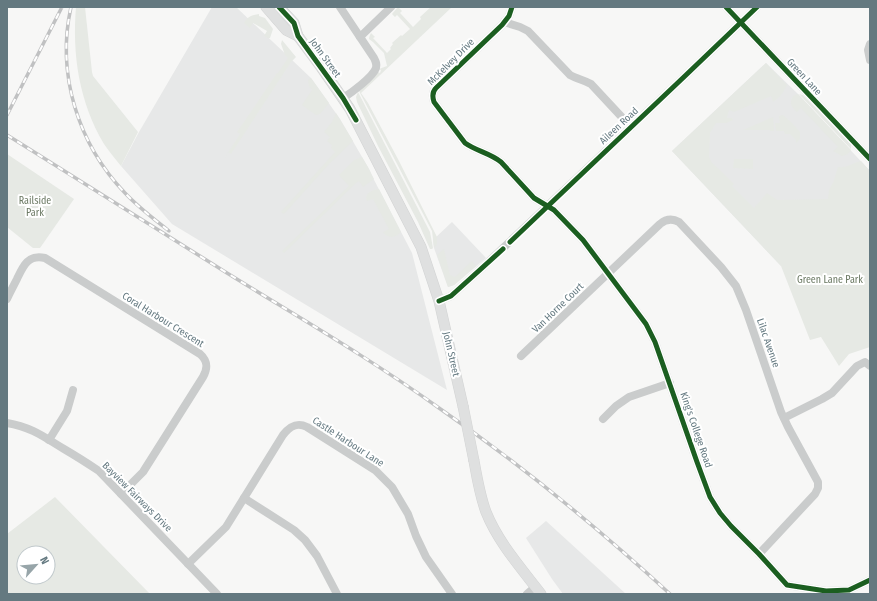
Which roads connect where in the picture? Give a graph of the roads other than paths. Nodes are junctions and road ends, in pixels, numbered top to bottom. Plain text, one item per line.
1 (266, 7) edge
2 (280, 7) edge
3 (340, 7) edge
4 (391, 7) edge
5 (512, 7) edge
6 (726, 7) edge
7 (757, 7) edge
8 (504, 22) junction
9 (740, 22) junction
10 (298, 36) junction
11 (360, 36) junction
12 (870, 44) edge
13 (870, 60) edge
14 (343, 98) junction
15 (631, 127) junction
16 (870, 159) edge
17 (548, 206) junction
18 (608, 273) junction
19 (7, 299) edge
20 (439, 301) junction
21 (521, 356) dead end
22 (870, 366) edge
23 (670, 383) junction
24 (73, 390) dead end
25 (784, 418) junction
26 (603, 419) dead end
27 (7, 423) edge
28 (49, 440) junction
29 (121, 494) junction
30 (244, 498) junction
31 (759, 554) junction
32 (188, 564) junction
33 (870, 580) edge
34 (538, 591) edge
35 (826, 592) edge
36 (217, 594) edge
37 (337, 594) edge
38 (452, 594) edge
39 (527, 594) edge

1 - 10 main road, John Street
2 - 10 main road, John Street
3 - 11 street
4 - 11 street
5 - 8 street, McKelvey Drive
6 - 9 street, Green Lane
7 - 9 street, Aileen Road
8 - 15 street
8 - 17 street, McKelvey Drive
9 - 15 street, Aileen Road
9 - 16 street, Green Lane
10 - 14 main road, John Street
11 - 14 street
12 - 13 street
14 - 20 main road, John Street
15 - 17 street, Aileen Road
17 - 18 street, King's College Road
17 - 20 street, Aileen Road
18 - 21 street, Van Horne Court
18 - 23 street, King's College Road
18 - 25 street, Lilac Avenue
19 - 29 street, Coral Harbour Crescent
20 - 34 main road, John Street, bridge
22 - 25 street
23 - 26 street
23 - 31 street, King's College Road
24 - 28 street
25 - 31 street, Lilac Avenue
27 - 28 street, Bayview Fairways Drive
28 - 29 street, Bayview Fairways Drive
29 - 32 street, Bayview Fairways Drive
30 - 32 street, Castle Harbour Lane
30 - 37 street
30 - 38 street, Castle Harbour Lane
31 - 35 street, King's College Road
32 - 36 street, Bayview Fairways Drive
33 - 35 street, King's College Road
34 - 39 street

